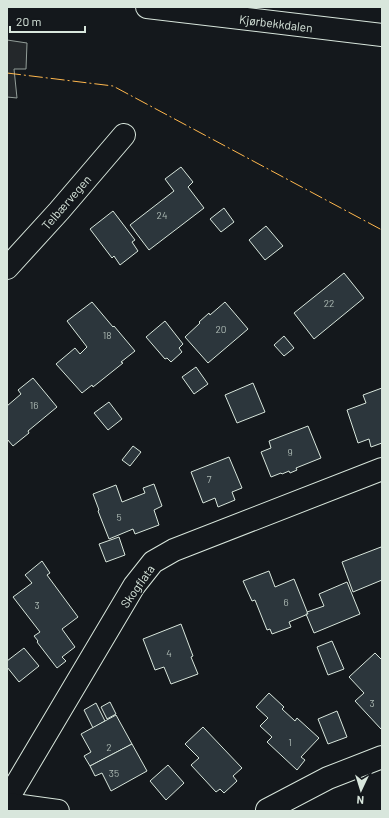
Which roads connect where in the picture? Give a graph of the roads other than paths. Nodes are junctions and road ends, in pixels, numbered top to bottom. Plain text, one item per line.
1 (147, 7) edge
2 (382, 35) edge
3 (124, 135) dead end
4 (7, 268) edge
5 (382, 469) edge
6 (382, 757) edge
7 (7, 800) edge
8 (7, 804) edge
9 (58, 811) edge
10 (267, 811) edge

1 - 2 street, Kjørbekkdalen
3 - 4 street, Telbærvegen
5 - 7 street, Skogflata
6 - 10 street
8 - 9 street

